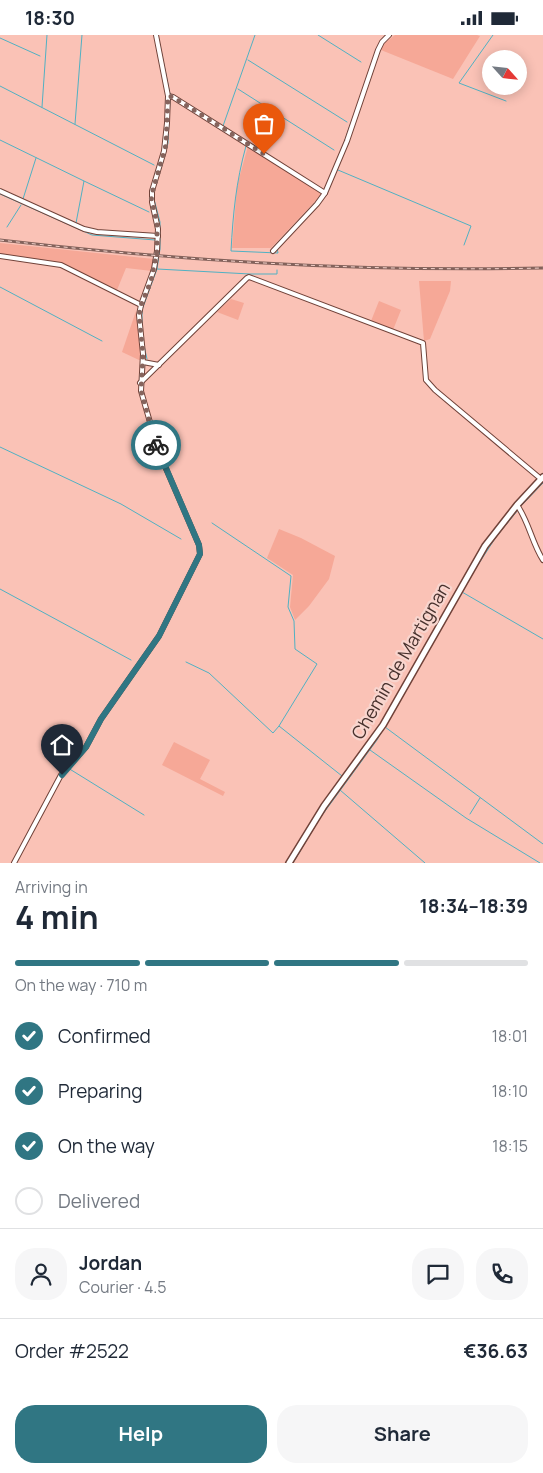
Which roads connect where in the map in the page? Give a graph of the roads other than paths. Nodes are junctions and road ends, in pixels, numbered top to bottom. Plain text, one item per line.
1 (156, 35) edge
2 (390, 35) edge
3 (168, 96) junction
4 (0, 191) edge
5 (325, 193) junction
6 (158, 236) junction
7 (273, 251) dead end
8 (0, 256) edge
9 (141, 305) junction
10 (143, 362) junction
11 (160, 365) junction
12 (140, 383) junction
13 (542, 478) edge
14 (517, 505) junction
15 (543, 560) edge
16 (14, 863) edge
17 (289, 863) edge

1 - 3 street
2 - 5 street
3 - 5 street
3 - 6 street
4 - 6 street
5 - 7 street
6 - 9 street
8 - 9 street
9 - 10 street
10 - 11 street
10 - 12 street
11 - 12 street
11 - 13 street
12 - 16 street
13 - 14 main road, Chemin de Martignan
14 - 15 street
14 - 17 main road, Chemin de Martignan

